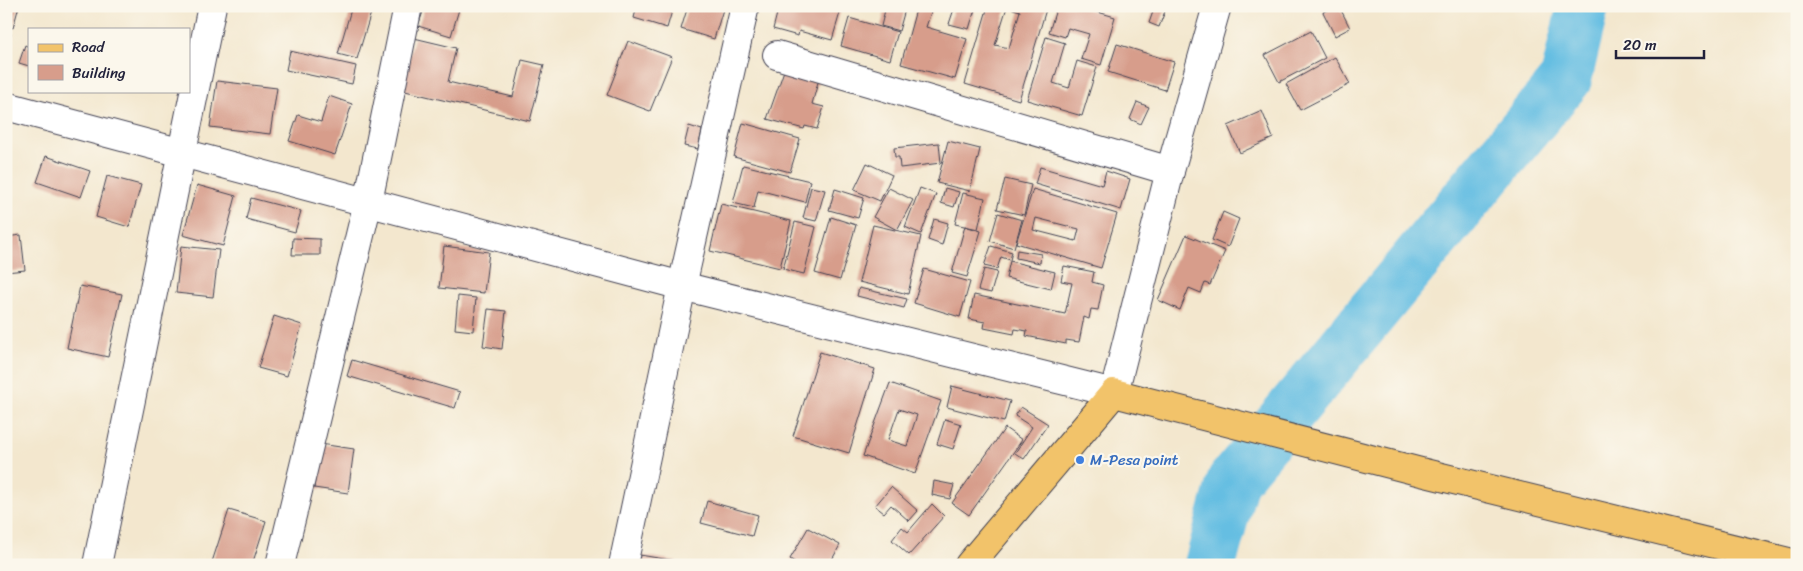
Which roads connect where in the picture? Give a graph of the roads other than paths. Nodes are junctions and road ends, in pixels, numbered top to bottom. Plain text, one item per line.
1 (212, 6) edge
2 (408, 6) edge
3 (745, 6) edge
4 (1217, 6) edge
5 (777, 56) dead end
6 (6, 106) edge
7 (182, 153) junction
8 (1170, 170) junction
9 (368, 202) junction
10 (682, 286) junction
11 (1114, 393) junction
12 (1797, 564) edge
13 (97, 565) edge
14 (280, 565) edge
15 (622, 565) edge
16 (969, 565) edge

1 - 7 street
2 - 9 street
3 - 10 street
4 - 8 street
5 - 8 street
6 - 7 street
7 - 9 street
7 - 13 street
8 - 11 street
9 - 10 street
9 - 14 street
10 - 11 street
10 - 15 street
11 - 12 main road
11 - 16 main road

